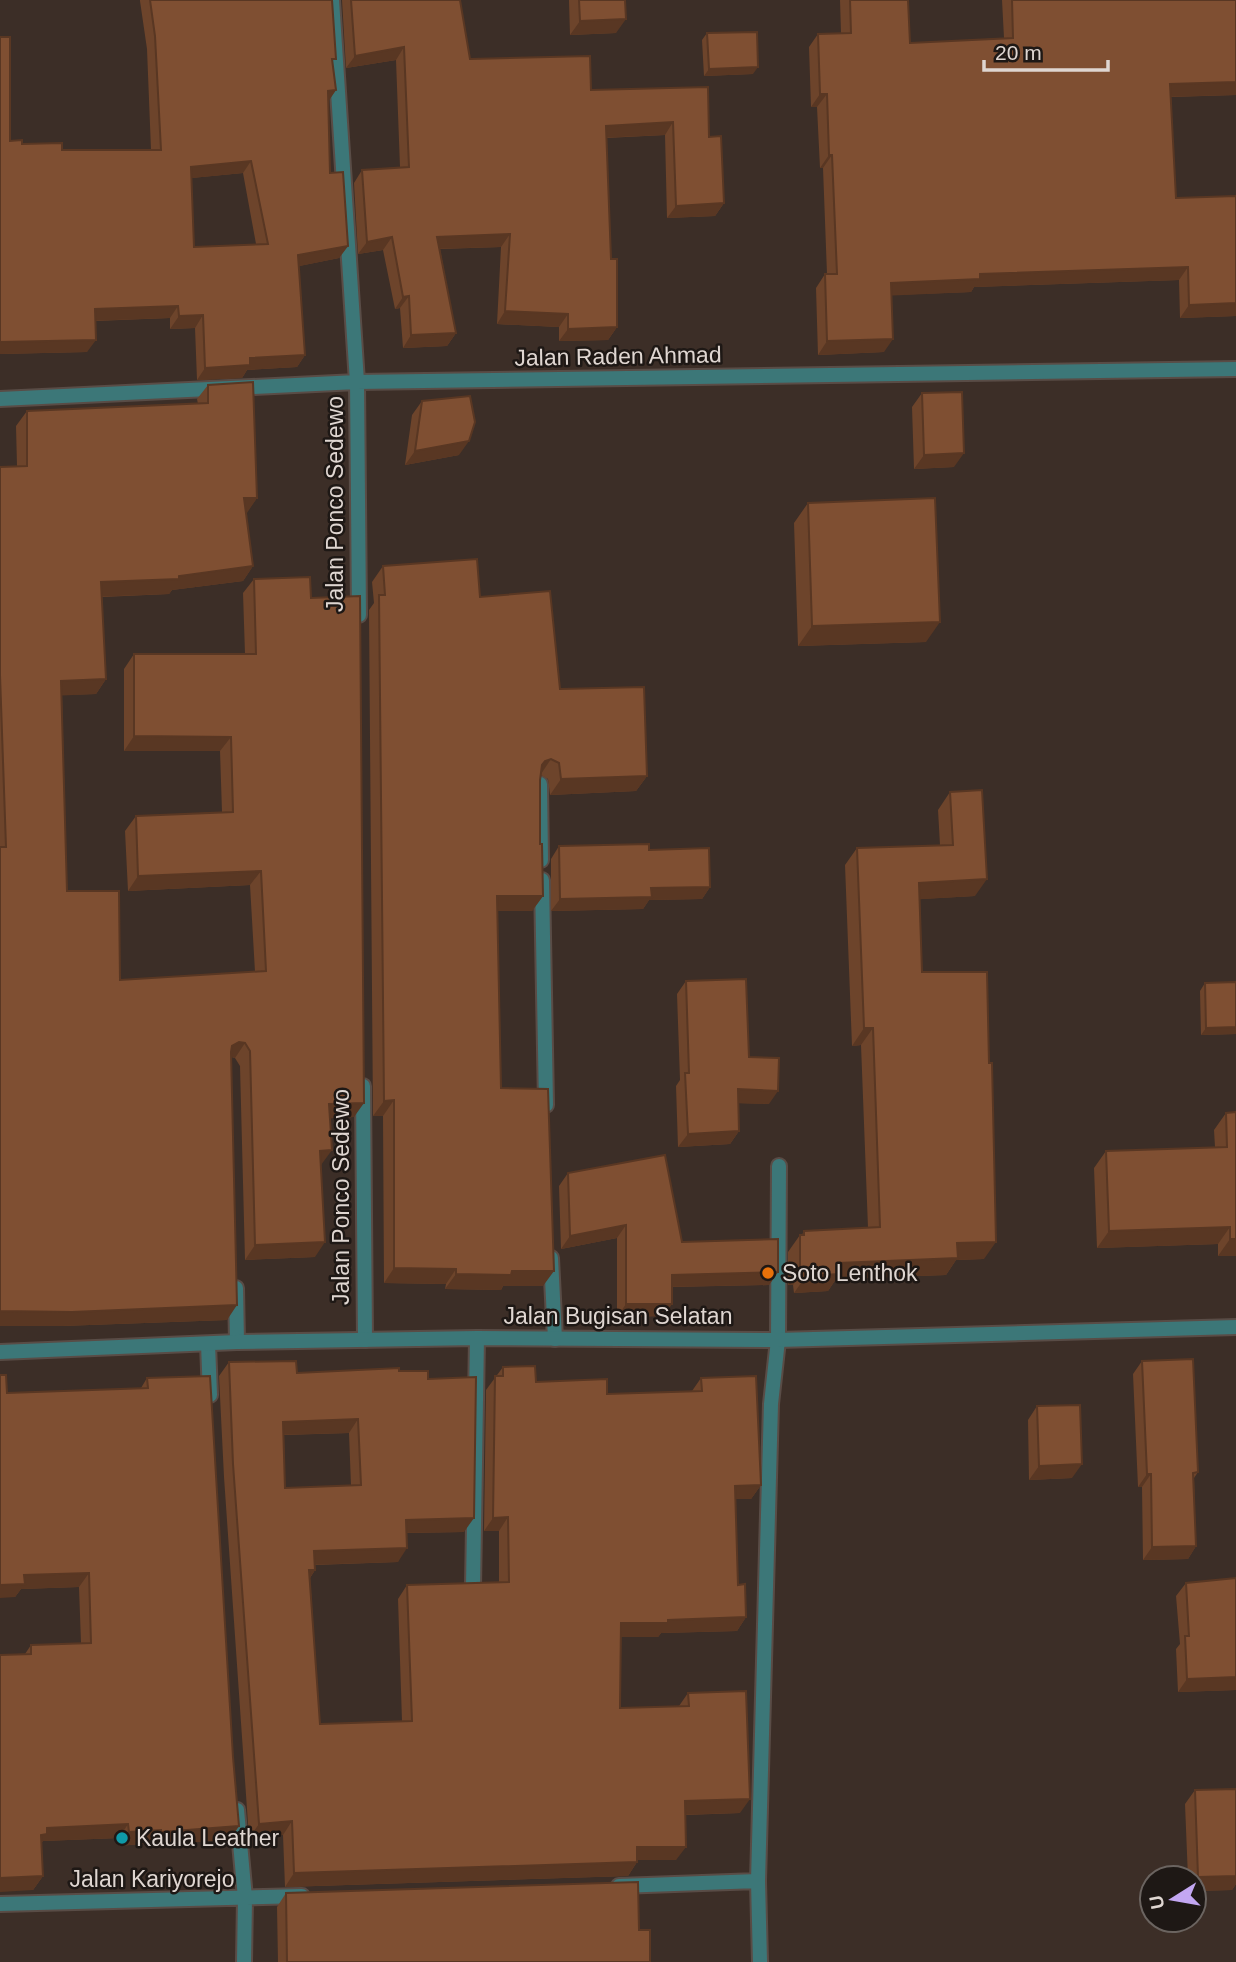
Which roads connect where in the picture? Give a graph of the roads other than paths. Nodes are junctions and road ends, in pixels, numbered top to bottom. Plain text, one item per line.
1 (332, 0) edge
2 (1236, 369) edge
3 (357, 382) junction
4 (0, 398) edge
5 (359, 631) edge
6 (540, 784) edge
7 (363, 1074) edge
8 (547, 1123) edge
9 (779, 1166) dead end
10 (551, 1250) edge
11 (235, 1268) edge
12 (1236, 1327) edge
13 (477, 1338) junction
14 (555, 1339) junction
15 (365, 1340) junction
16 (778, 1340) junction
17 (237, 1342) junction
18 (208, 1343) junction
19 (0, 1352) edge
20 (211, 1406) edge
21 (473, 1588) edge
22 (236, 1796) edge
23 (758, 1881) junction
24 (605, 1886) edge
25 (314, 1896) edge
26 (245, 1898) junction
27 (0, 1904) edge
28 (244, 1962) edge
29 (760, 1962) edge

1 - 3 street, Jalan Ponco Sedewo
2 - 3 street, Jalan Raden Ahmad
3 - 4 street, Jalan Raden Ahmad
3 - 5 street, Jalan Ponco Sedewo
6 - 8 street
7 - 15 street, Jalan Ponco Sedewo
9 - 16 street
10 - 14 street
11 - 17 street
12 - 16 street, Jalan Bugisan Selatan
13 - 14 street, Jalan Bugisan Selatan
13 - 15 street, Jalan Bugisan Selatan
13 - 21 street
14 - 16 street, Jalan Bugisan Selatan
15 - 17 street, Jalan Bugisan Selatan
16 - 23 street
17 - 18 street, Jalan Bugisan Selatan
18 - 19 street, Jalan Bugisan Selatan
18 - 20 street
22 - 26 street
23 - 24 street
23 - 29 street
25 - 26 street
26 - 27 street, Jalan Kariyorejo
26 - 28 street, Jalan Kariyorejo

